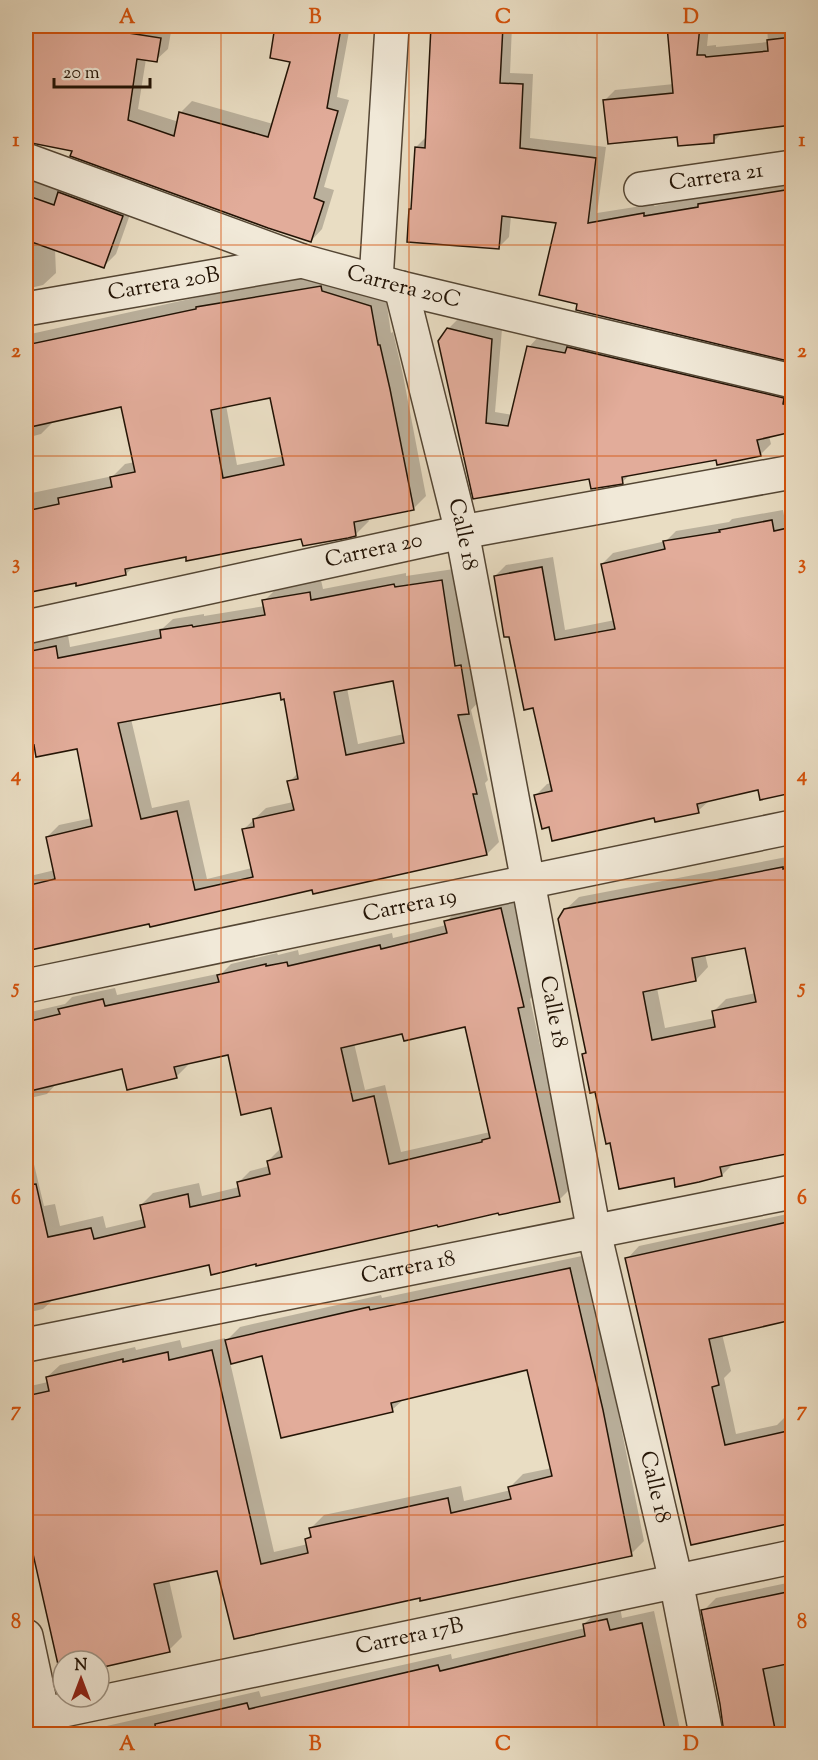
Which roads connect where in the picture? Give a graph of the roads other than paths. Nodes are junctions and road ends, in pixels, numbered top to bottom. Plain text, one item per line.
1 (392, 26) edge
2 (26, 160) edge
3 (792, 167) edge
4 (641, 189) dead end
5 (302, 261) junction
6 (388, 284) junction
7 (26, 309) edge
8 (792, 381) edge
9 (792, 472) edge
10 (462, 532) junction
11 (26, 627) edge
12 (792, 827) edge
13 (528, 882) junction
14 (26, 986) edge
15 (792, 1192) edge
16 (594, 1232) junction
17 (26, 1345) edge
18 (792, 1557) edge
19 (676, 1581) junction
20 (26, 1636) edge
21 (38, 1723) edge
22 (706, 1734) edge

1 - 6 street, Calle 18
2 - 5 street, Carrera 20C
3 - 4 street, Carrera 21
5 - 6 street, Carrera 20C
5 - 7 street, Carrera 20B
6 - 8 street, Carrera 20C
6 - 10 street, Calle 18
9 - 10 street, Carrera 20
10 - 11 street, Carrera 20
10 - 13 street, Calle 18
12 - 13 street, Carrera 19
13 - 14 street, Carrera 19
13 - 16 street, Calle 18
15 - 16 street, Carrera 18
16 - 17 street, Carrera 18
16 - 19 street, Calle 18
18 - 19 street, Carrera 17B
19 - 21 street, Carrera 17B
19 - 22 street, Calle 18
20 - 21 street

